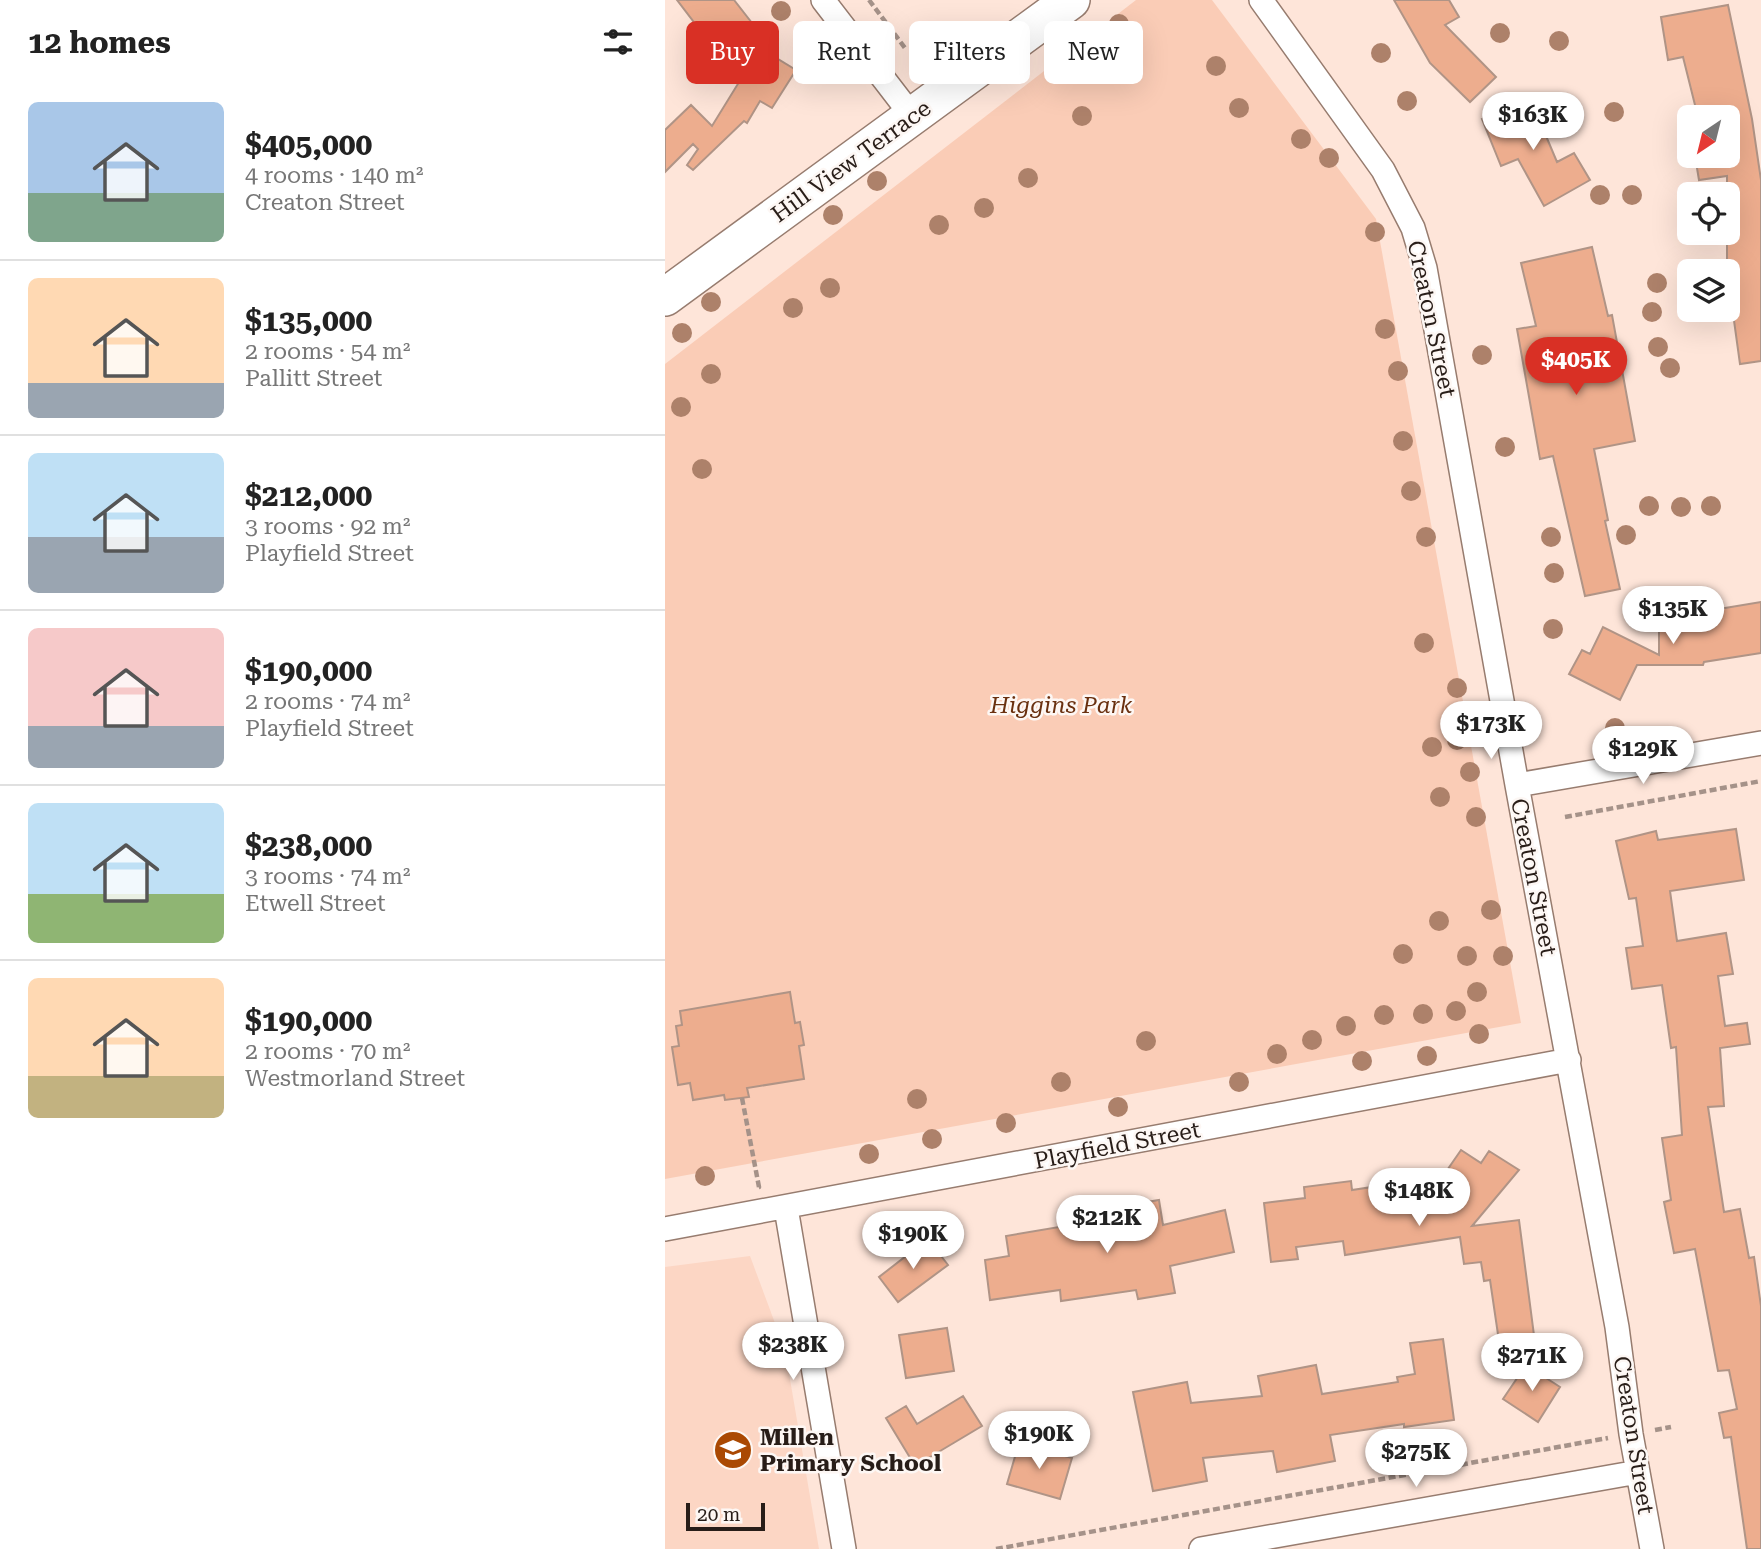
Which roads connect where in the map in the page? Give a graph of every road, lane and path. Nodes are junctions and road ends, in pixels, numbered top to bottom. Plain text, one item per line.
1 (823, 0) edge
2 (869, 0) edge
3 (1071, 0) edge
4 (1261, 0) edge
5 (905, 48) dead end
6 (912, 117) junction
7 (665, 297) edge
8 (1761, 743) edge
9 (1761, 781) edge
10 (1517, 785) junction
11 (1565, 817) dead end
12 (1569, 1060) junction
13 (743, 1098) dead end
14 (750, 1189) dead end
15 (786, 1208) junction
16 (665, 1228) edge
17 (1671, 1427) dead end
18 (1631, 1434) junction
19 (1637, 1472) junction
20 (844, 1549) edge
21 (996, 1549) edge
22 (1201, 1549) edge
23 (1652, 1549) edge

1 - 6 street
2 - 5 path
3 - 6 main road, Hill View Terrace
4 - 10 street, Creaton Street
6 - 7 main road, Hill View Terrace
8 - 10 street
9 - 11 path
10 - 12 street, Creaton Street
12 - 15 street, Playfield Street
12 - 18 street, Creaton Street
13 - 14 path
15 - 16 street, Playfield Street
15 - 20 street
17 - 18 path
18 - 19 street, Creaton Street
18 - 21 path
19 - 22 street
19 - 23 street, Creaton Street

